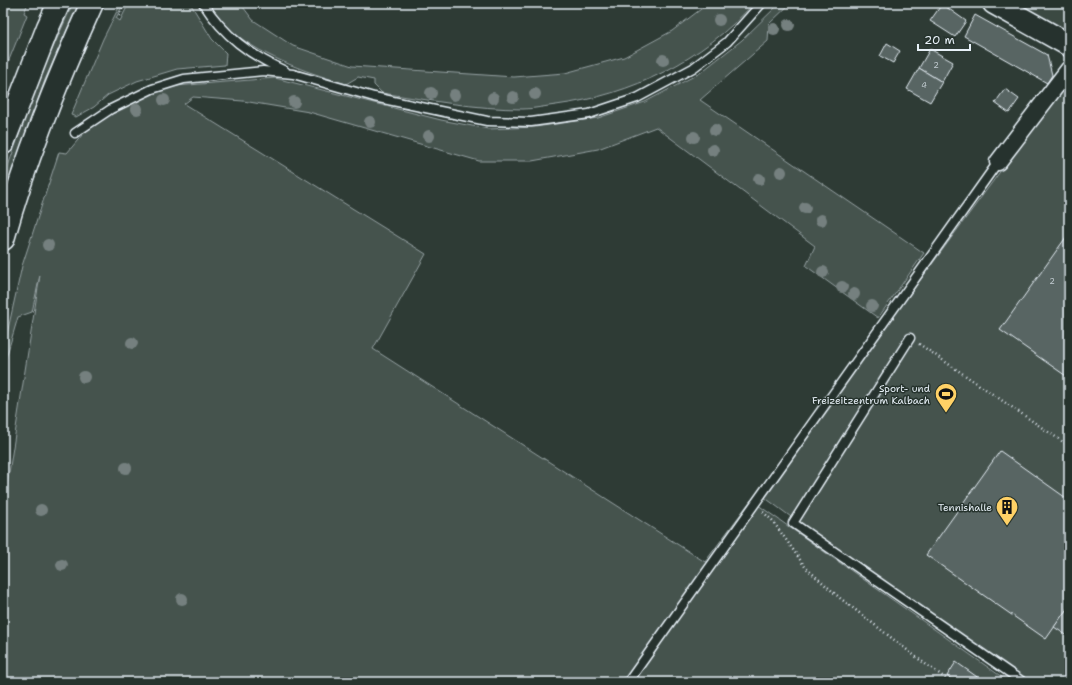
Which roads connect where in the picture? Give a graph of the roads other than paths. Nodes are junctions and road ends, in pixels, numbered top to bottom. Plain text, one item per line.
1 (59, 3) edge
2 (92, 3) edge
3 (203, 3) edge
4 (762, 3) edge
5 (994, 3) edge
6 (1069, 45) edge
7 (1069, 69) edge
8 (293, 74) junction
9 (75, 133) dead end
10 (3, 143) edge
11 (998, 162) joint
12 (3, 239) edge
13 (910, 338) road end
14 (628, 682) edge
15 (1023, 682) edge

1 - 10 main road
2 - 12 main road
3 - 8 lane
4 - 8 lane
5 - 6 main road
7 - 11 street
8 - 9 lane
11 - 14 lane
13 - 15 lane

